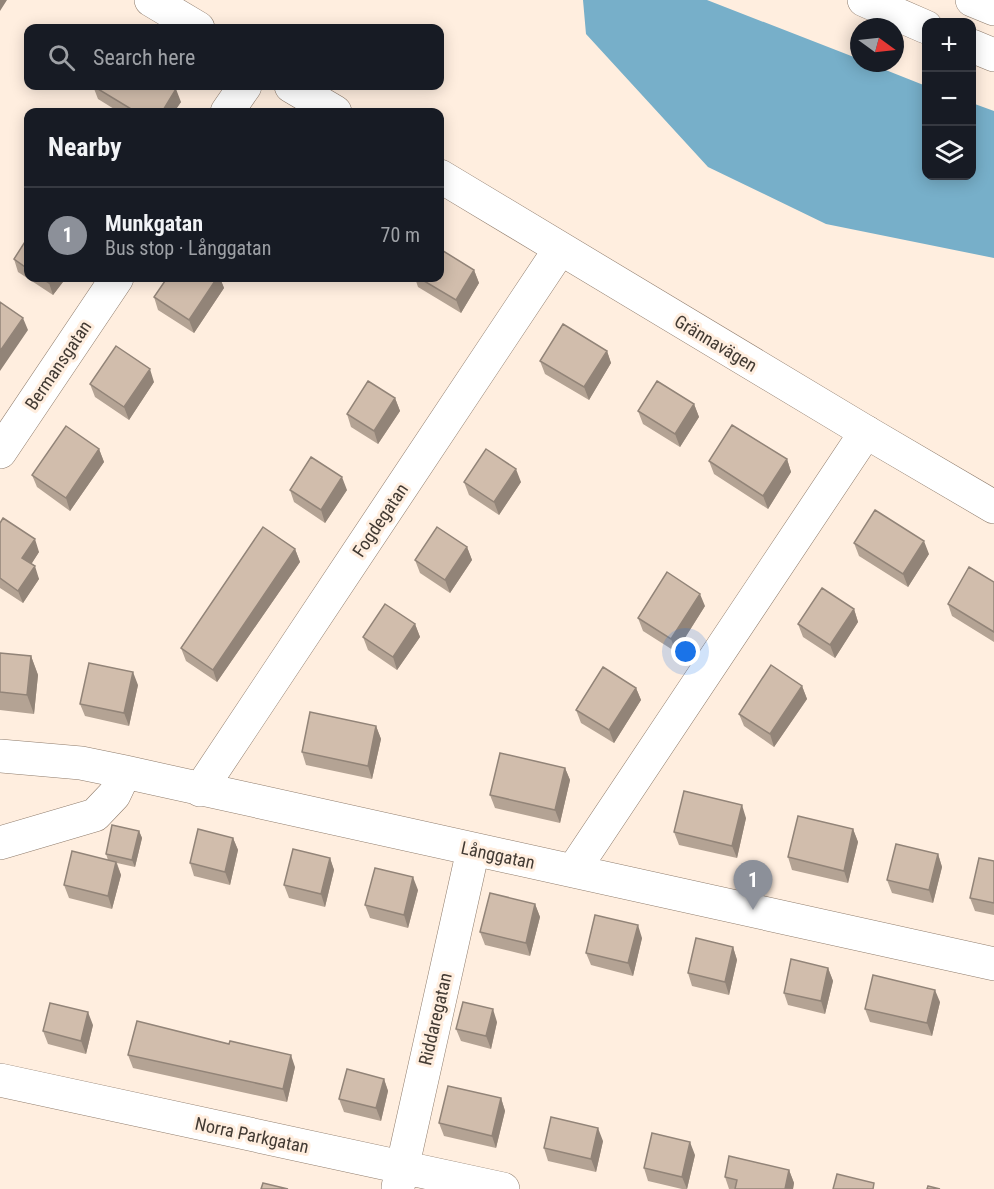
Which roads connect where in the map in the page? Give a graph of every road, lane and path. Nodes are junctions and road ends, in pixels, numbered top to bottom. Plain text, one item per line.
1 (151, 0) edge
2 (864, 0) edge
3 (972, 0) edge
4 (994, 9) edge
5 (191, 24) edge
6 (922, 25) edge
7 (976, 48) edge
8 (994, 56) edge
9 (242, 90) edge
10 (298, 90) edge
11 (230, 108) edge
12 (328, 108) edge
13 (444, 178) edge
14 (560, 249) junction
15 (114, 282) edge
16 (866, 432) junction
17 (0, 452) edge
18 (994, 507) edge
19 (0, 756) edge
20 (125, 772) junction
21 (200, 790) junction
22 (0, 843) edge
23 (473, 850) junction
24 (573, 871) junction
25 (994, 964) edge
26 (0, 1080) edge
27 (400, 1178) edge
28 (504, 1189) edge

1 - 5 main road
2 - 6 main road
3 - 4 main road
7 - 8 main road
9 - 11 main road
10 - 12 main road
13 - 14 main road, Grännavägen
14 - 16 main road, Grännavägen
14 - 21 main road, Fogdegatan
15 - 17 main road, Bermansgatan
16 - 18 main road, Grännavägen
16 - 24 main road
19 - 20 main road, Långgatan
20 - 21 main road, Långgatan
20 - 22 main road
21 - 23 main road, Långgatan
23 - 24 main road, Långgatan
23 - 27 main road, Riddaregatan
24 - 25 main road, Långgatan
26 - 27 main road, Norra Parkgatan
27 - 28 main road, Norra Parkgatan

